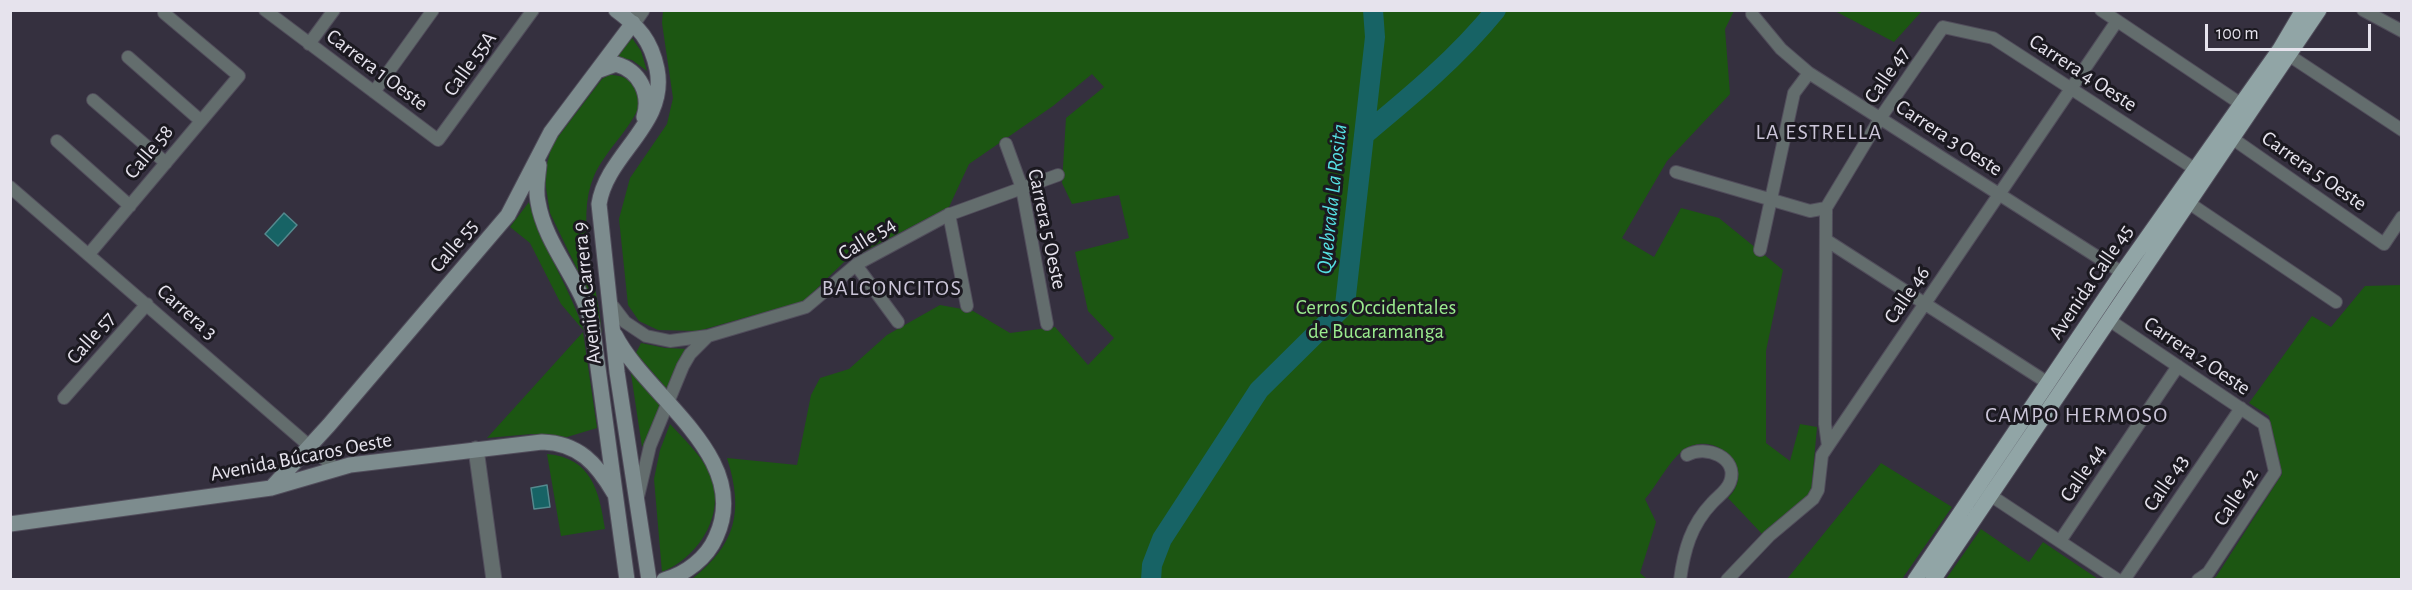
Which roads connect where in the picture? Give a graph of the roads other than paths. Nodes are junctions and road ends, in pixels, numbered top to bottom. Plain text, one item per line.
1 (265, 10) edge
2 (334, 10) edge
3 (434, 10) edge
4 (533, 10) edge
5 (616, 10) edge
6 (2101, 10) edge
7 (2303, 10) edge
8 (2319, 10) edge
9 (2363, 10) edge
10 (164, 13) dead end
11 (1752, 14) dead end
12 (638, 17) edge
13 (2117, 21) junction
14 (1943, 27) joint
15 (2402, 31) edge
16 (309, 44) junction
17 (2290, 56) junction
18 (128, 57) dead end
19 (597, 71) junction
20 (1809, 73) junction
21 (2072, 88) junction
22 (374, 92) junction
23 (93, 100) dead end
24 (2241, 104) junction
25 (1881, 117) junction
26 (201, 121) junction
27 (2402, 130) edge
28 (639, 135) junction
29 (2227, 135) junction
30 (438, 140) joint
31 (57, 141) dead end
32 (1006, 144) dead end
33 (541, 150) junction
34 (166, 163) junction
35 (2195, 169) junction
36 (1676, 172) dead end
37 (1058, 175) dead end
38 (10, 187) edge
39 (1022, 188) junction
40 (2000, 194) junction
41 (1773, 200) junction
42 (2189, 203) junction
43 (130, 206) junction
44 (1826, 208) junction
45 (949, 214) junction
46 (2402, 218) edge
47 (1826, 240) junction
48 (1760, 250) dead end
49 (89, 254) junction
50 (856, 265) junction
51 (2129, 277) junction
52 (608, 300) junction
53 (2336, 302) dead end
54 (147, 304) junction
55 (1925, 304) junction
56 (966, 306) dead end
57 (2109, 320) junction
58 (898, 322) dead end
59 (1047, 324) dead end
60 (612, 328) junction
61 (708, 336) junction
62 (2178, 366) junction
63 (2048, 383) junction
64 (64, 398) dead end
65 (668, 404) junction
66 (2241, 408) junction
67 (2264, 424) joint
68 (310, 446) junction
69 (1828, 446) junction
70 (476, 449) junction
71 (1687, 455) dead end
72 (336, 469) junction
73 (271, 488) junction
74 (1984, 491) junction
75 (614, 493) junction
76 (637, 501) junction
77 (10, 524) edge
78 (2060, 541) junction
79 (649, 575) edge
80 (626, 577) edge
81 (494, 579) edge
82 (664, 579) edge
83 (1680, 579) edge
84 (1727, 579) edge
85 (1915, 579) edge
86 (1933, 579) edge
87 (2118, 579) edge
88 (2124, 579) edge
89 (2198, 579) edge

1 - 16 street, Carrera 1 Oeste
2 - 16 street
3 - 22 street
4 - 30 street, Calle 55A
5 - 12 main road, Avenida Carrera 9
6 - 13 street
7 - 24 main road, Avenida Calle 45
8 - 17 main road, Avenida Calle 45
9 - 15 street
10 - 26 street, Calle 58
11 - 20 street, Carrera 3 Oeste
12 - 19 main road, Calle 55
12 - 28 main road, Avenida Carrera 9
13 - 21 street, Calle 46
13 - 24 street
14 - 21 street, Carrera 4 Oeste
14 - 25 street, Calle 47
16 - 22 street, Carrera 1 Oeste
17 - 27 street
17 - 29 main road, Avenida Calle 45
18 - 26 street
19 - 28 main road
19 - 33 main road, Calle 55
20 - 25 street, Carrera 3 Oeste
20 - 41 street
21 - 35 street, Carrera 4 Oeste
21 - 40 street, Calle 46
22 - 30 street, Carrera 1 Oeste
23 - 34 street
24 - 29 main road, Avenida Calle 45
25 - 40 street, Carrera 3 Oeste
25 - 44 street, Calle 47
26 - 34 street, Calle 58
28 - 52 main road, Avenida Carrera 9
29 - 35 main road, Avenida Calle 45
29 - 42 main road, Avenida Calle 45
29 - 46 street, Carrera 5 Oeste
31 - 43 street
32 - 39 street, Carrera 5 Oeste
33 - 68 main road, Calle 55
33 - 75 main road, Avenida Carrera 9
34 - 43 street, Calle 58
35 - 51 main road, Avenida Calle 45
36 - 41 street
37 - 39 street, Calle 54
38 - 49 street, Carrera 3
39 - 45 street, Calle 54
39 - 59 street, Carrera 5 Oeste
40 - 51 street, Carrera 3 Oeste
40 - 55 street, Calle 46
41 - 44 street
41 - 48 street
42 - 51 main road, Avenida Calle 45
42 - 53 street
43 - 49 street, Calle 58
44 - 47 street
45 - 50 street, Calle 54
45 - 56 street
47 - 55 street
47 - 69 street
49 - 54 street, Carrera 3
50 - 58 street
50 - 61 street, Calle 54
51 - 57 main road, Avenida Calle 45
51 - 63 main road, Avenida Calle 45
52 - 60 main road, Avenida Carrera 9
52 - 61 street, Calle 54
54 - 64 street, Calle 57
54 - 68 street, Carrera 3
55 - 63 street
55 - 69 street, Calle 46
57 - 62 street, Carrera 2 Oeste
57 - 74 main road, Avenida Calle 45
60 - 65 main road
60 - 76 main road, Avenida Carrera 9
61 - 65 street
62 - 66 street, Carrera 2 Oeste
62 - 78 street, Calle 44
63 - 74 main road, Avenida Calle 45
65 - 76 street
65 - 82 main road
66 - 67 street, Carrera 2 Oeste
66 - 88 street, Calle 43
67 - 89 street, Calle 42
68 - 72 street, Carrera 3
68 - 73 main road, Calle 55
69 - 84 street, Calle 46
70 - 72 main road, Avenida Búcaros Oeste
70 - 75 main road, Avenida Búcaros Oeste
70 - 81 street
71 - 83 street
72 - 73 main road, Avenida Búcaros Oeste
73 - 77 main road, Avenida Búcaros Oeste
74 - 78 street
74 - 85 main road, Avenida Calle 45
74 - 86 main road, Avenida Calle 45
75 - 80 main road, Avenida Carrera 9
76 - 79 main road, Avenida Carrera 9
78 - 87 street

